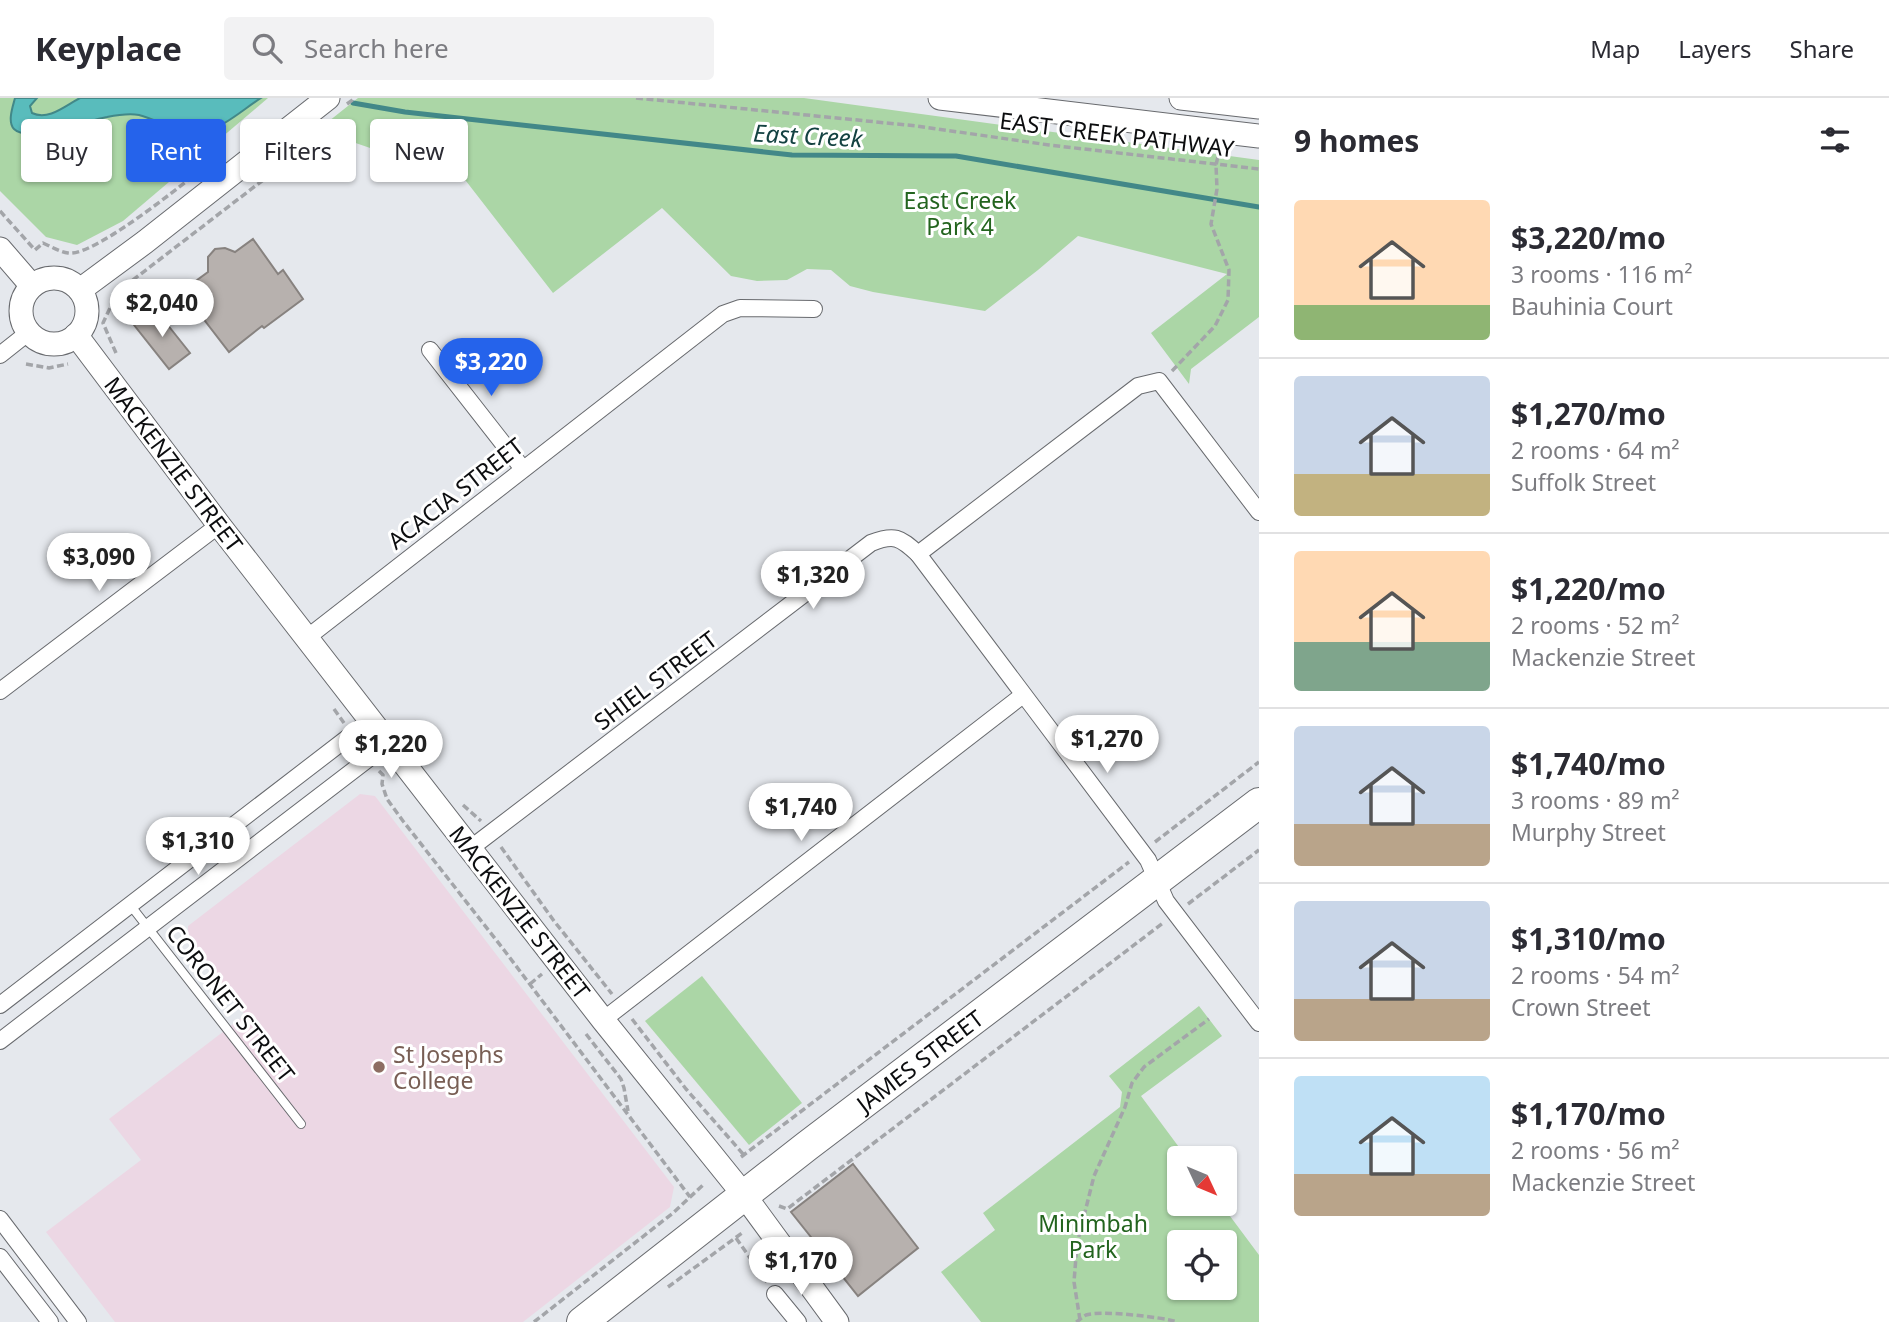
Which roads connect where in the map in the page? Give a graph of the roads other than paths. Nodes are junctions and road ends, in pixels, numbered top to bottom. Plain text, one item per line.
1 (940, 98) edge
2 (1181, 98) edge
3 (1227, 103) junction
4 (325, 107) edge
5 (1259, 107) edge
6 (1223, 132) junction
7 (1259, 136) edge
8 (0, 249) edge
9 (32, 286) junction
10 (80, 290) junction
11 (814, 309) dead end
12 (29, 332) junction
13 (76, 335) junction
14 (430, 350) dead end
15 (0, 355) edge
16 (523, 469) junction
17 (1259, 512) edge
18 (219, 525) junction
19 (918, 554) junction
20 (309, 638) junction
21 (0, 691) edge
22 (1023, 695) junction
23 (372, 719) junction
24 (390, 743) junction
25 (1259, 803) edge
26 (471, 849) junction
27 (1158, 880) junction
28 (131, 906) junction
29 (148, 926) junction
30 (0, 1004) edge
31 (1259, 1023) edge
32 (593, 1025) junction
33 (0, 1041) edge
34 (301, 1124) dead end
35 (744, 1195) junction
36 (0, 1219) edge
37 (0, 1257) edge
38 (775, 1294) road end
39 (50, 1322) edge
40 (78, 1322) edge
41 (582, 1322) edge
42 (798, 1322) edge
43 (837, 1322) edge

1 - 6 street
2 - 3 street
3 - 5 street
3 - 6 street
4 - 10 street
6 - 7 street
8 - 9 street
9 - 10 street
9 - 12 street
10 - 13 street
11 - 16 street, ACACIA STREET
12 - 13 street
12 - 15 street
13 - 18 street, MACKENZIE STREET
14 - 16 street
16 - 20 street, ACACIA STREET
17 - 19 street
18 - 20 street, MACKENZIE STREET
18 - 21 street
19 - 22 street
19 - 26 street, SHIEL STREET
20 - 23 street, MACKENZIE STREET
22 - 27 street
22 - 32 street
23 - 24 street, MACKENZIE STREET
23 - 28 street
24 - 26 street, MACKENZIE STREET
24 - 29 street
25 - 27 highway, JAMES STREET
26 - 32 street, MACKENZIE STREET
27 - 31 street
27 - 35 highway, JAMES STREET
28 - 29 lane, CORONET STREET
28 - 30 street
29 - 33 street
29 - 34 lane, CORONET STREET
32 - 35 street, MACKENZIE STREET
35 - 41 highway, JAMES STREET
35 - 43 street, MACKENZIE STREET
36 - 40 street
37 - 39 street
38 - 42 street

